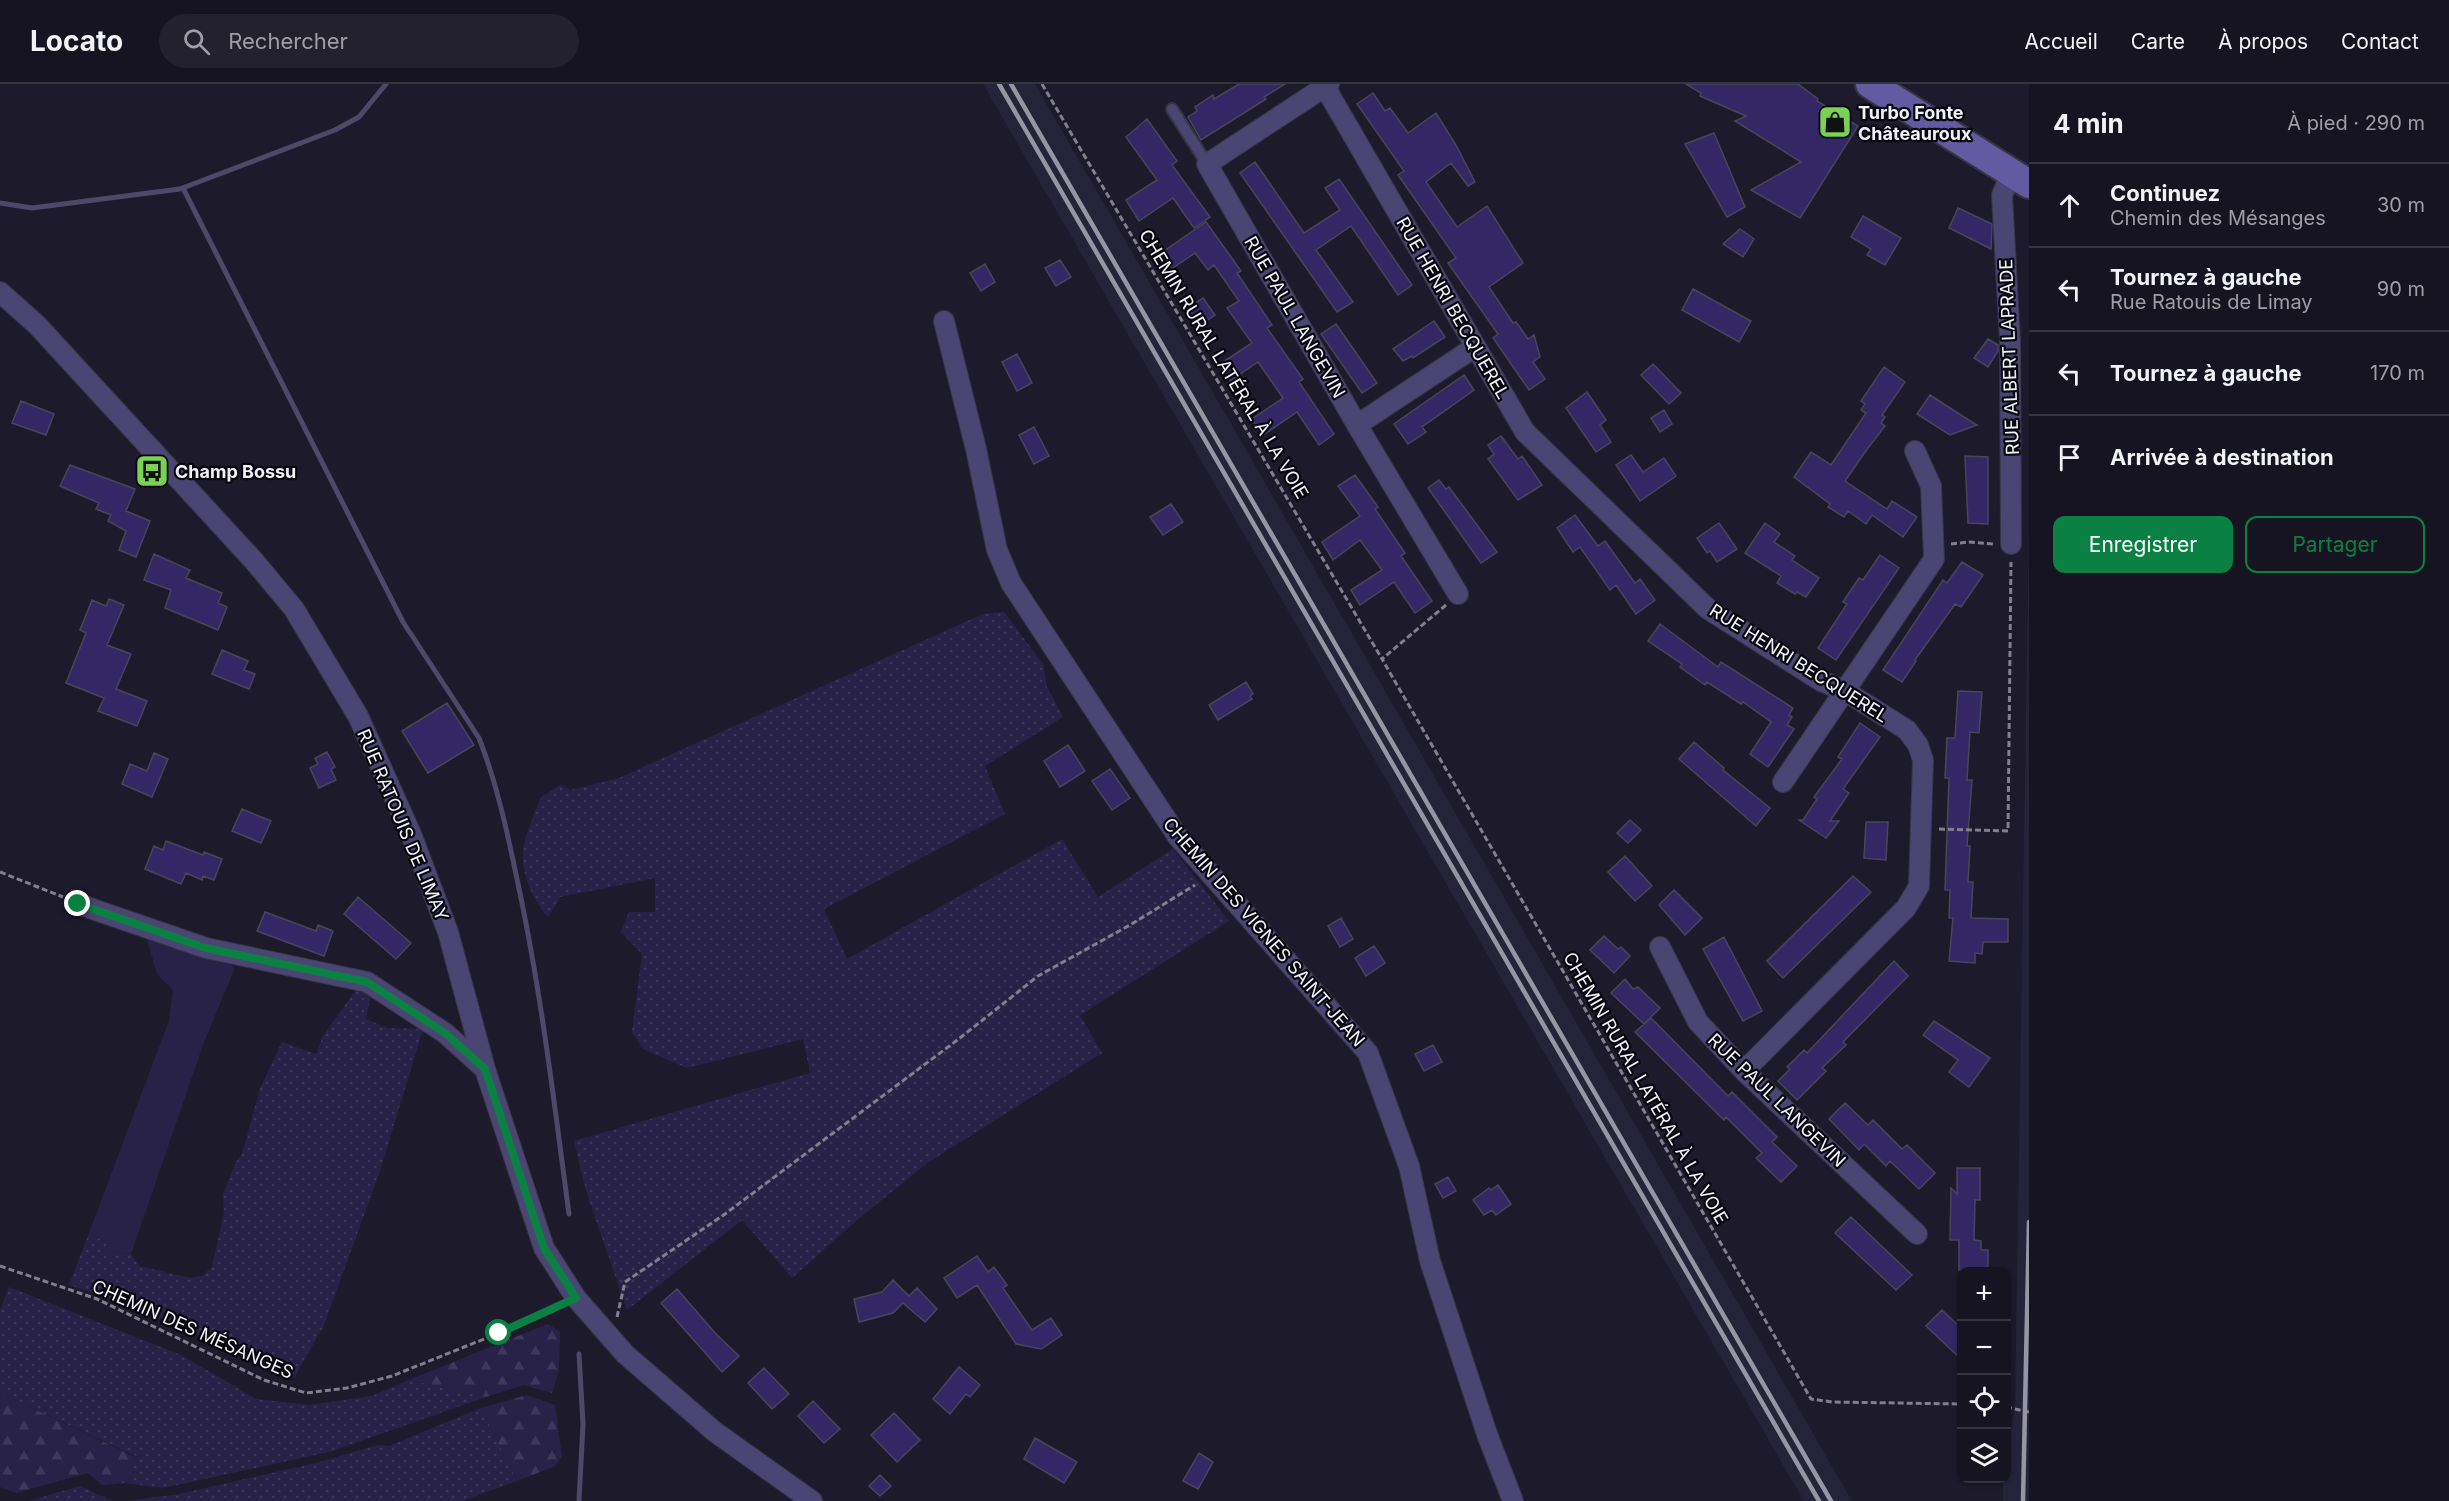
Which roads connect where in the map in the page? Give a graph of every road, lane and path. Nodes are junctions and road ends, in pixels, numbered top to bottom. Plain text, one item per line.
1 (1042, 84) edge
2 (1870, 84) edge
3 (1327, 85) edge
4 (1172, 109) dead end
5 (1207, 164) junction
6 (2020, 178) edge
7 (0, 292) edge
8 (944, 321) dead end
9 (1475, 346) junction
10 (1357, 425) junction
11 (1915, 451) dead end
12 (2011, 544) junction
13 (1935, 546) junction
14 (1458, 594) joint
15 (1382, 659) junction
16 (1845, 691) junction
17 (1783, 783) dead end
18 (1921, 828) junction
19 (0, 872) edge
20 (1212, 875) junction
21 (78, 904) joint
22 (1660, 948) dead end
23 (485, 1069) junction
24 (1744, 1071) junction
25 (1917, 1234) dead end
26 (0, 1266) edge
27 (576, 1298) junction
28 (612, 1340) junction
29 (1957, 1404) edge
30 (2011, 1408) edge
31 (2029, 1412) edge
32 (812, 1501) edge
33 (1513, 1501) edge

1 - 15 path, CHEMIN RURAL LATÉRAL À LA VOIE
2 - 6 main road
3 - 5 street
3 - 9 street, RUE HENRI BECQUEREL
4 - 5 lane
5 - 10 street, RUE PAUL LANGEVIN
6 - 12 street, RUE ALBERT LAPRADE
7 - 23 street, RUE RATOUIS DE LIMAY
8 - 20 street, CHEMIN DES VIGNES SAINT-JEAN
9 - 10 street
9 - 16 street, RUE HENRI BECQUEREL
10 - 14 street, RUE PAUL LANGEVIN
11 - 13 street
12 - 13 path
12 - 18 path
13 - 16 street
14 - 15 path
15 - 29 path, CHEMIN RURAL LATÉRAL À LA VOIE
16 - 17 street
16 - 18 street, RUE HENRI BECQUEREL
18 - 24 street, RUE HENRI BECQUEREL
19 - 21 path
20 - 28 path
20 - 33 street, CHEMIN DES VIGNES SAINT-JEAN
21 - 23 street
22 - 24 street, RUE PAUL LANGEVIN
23 - 27 street, RUE RATOUIS DE LIMAY
24 - 25 street, RUE PAUL LANGEVIN
26 - 27 path, CHEMIN DES MÉSANGES
27 - 28 street, RUE RATOUIS DE LIMAY
28 - 32 street, RUE RATOUIS DE LIMAY
30 - 31 path

